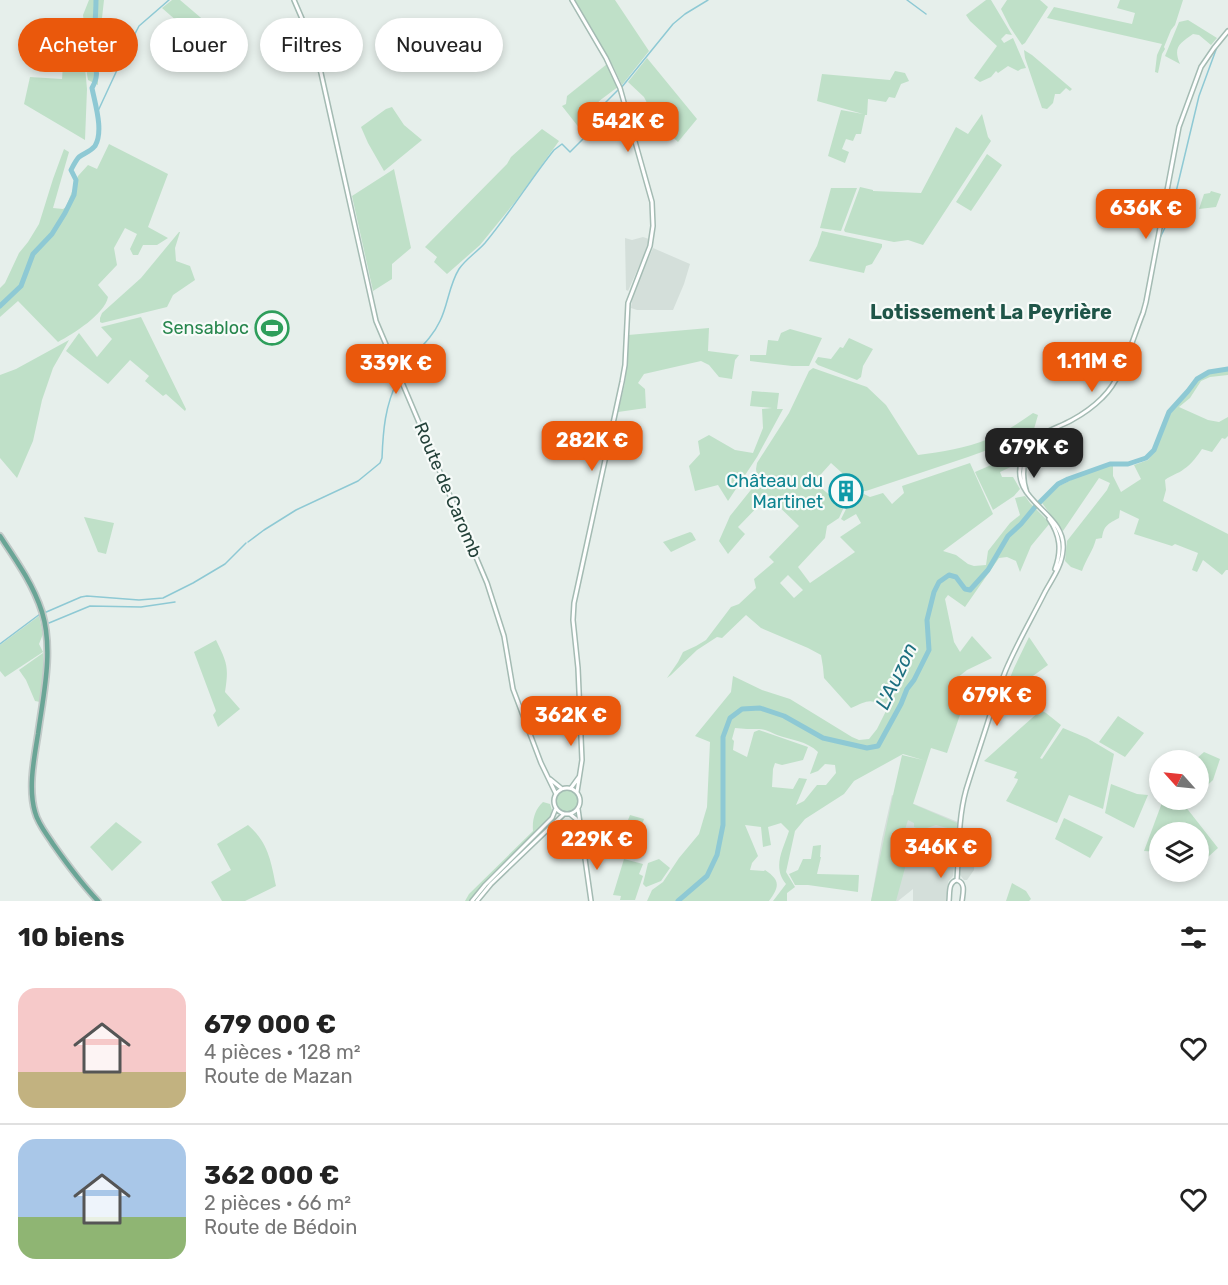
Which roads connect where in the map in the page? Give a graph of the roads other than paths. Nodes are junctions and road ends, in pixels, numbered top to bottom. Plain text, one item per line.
1 (294, 0) edge
2 (572, 0) edge
3 (1228, 31) edge
4 (0, 536) edge
5 (581, 772) junction
6 (546, 773) junction
7 (571, 788) junction
8 (562, 789) junction
9 (577, 792) junction
10 (556, 794) junction
11 (556, 808) junction
12 (578, 809) junction
13 (564, 814) junction
14 (570, 814) junction
15 (581, 830) junction
16 (957, 880) junction
17 (98, 901) edge
18 (474, 901) edge
19 (591, 901) edge
20 (949, 901) edge
21 (962, 901) edge

1 - 6 main road, Route de Caromb
2 - 5 main road
3 - 16 main road
4 - 17 main road
5 - 7 main road
5 - 9 main road
6 - 8 main road
6 - 10 main road, Route de Caromb
7 - 8 main road
7 - 9 main road
8 - 10 main road
9 - 12 main road
10 - 11 main road
11 - 13 main road
11 - 18 main road
12 - 14 main road
12 - 15 main road
13 - 14 main road
13 - 18 main road
14 - 15 main road
15 - 19 main road
16 - 20 main road
16 - 21 main road

